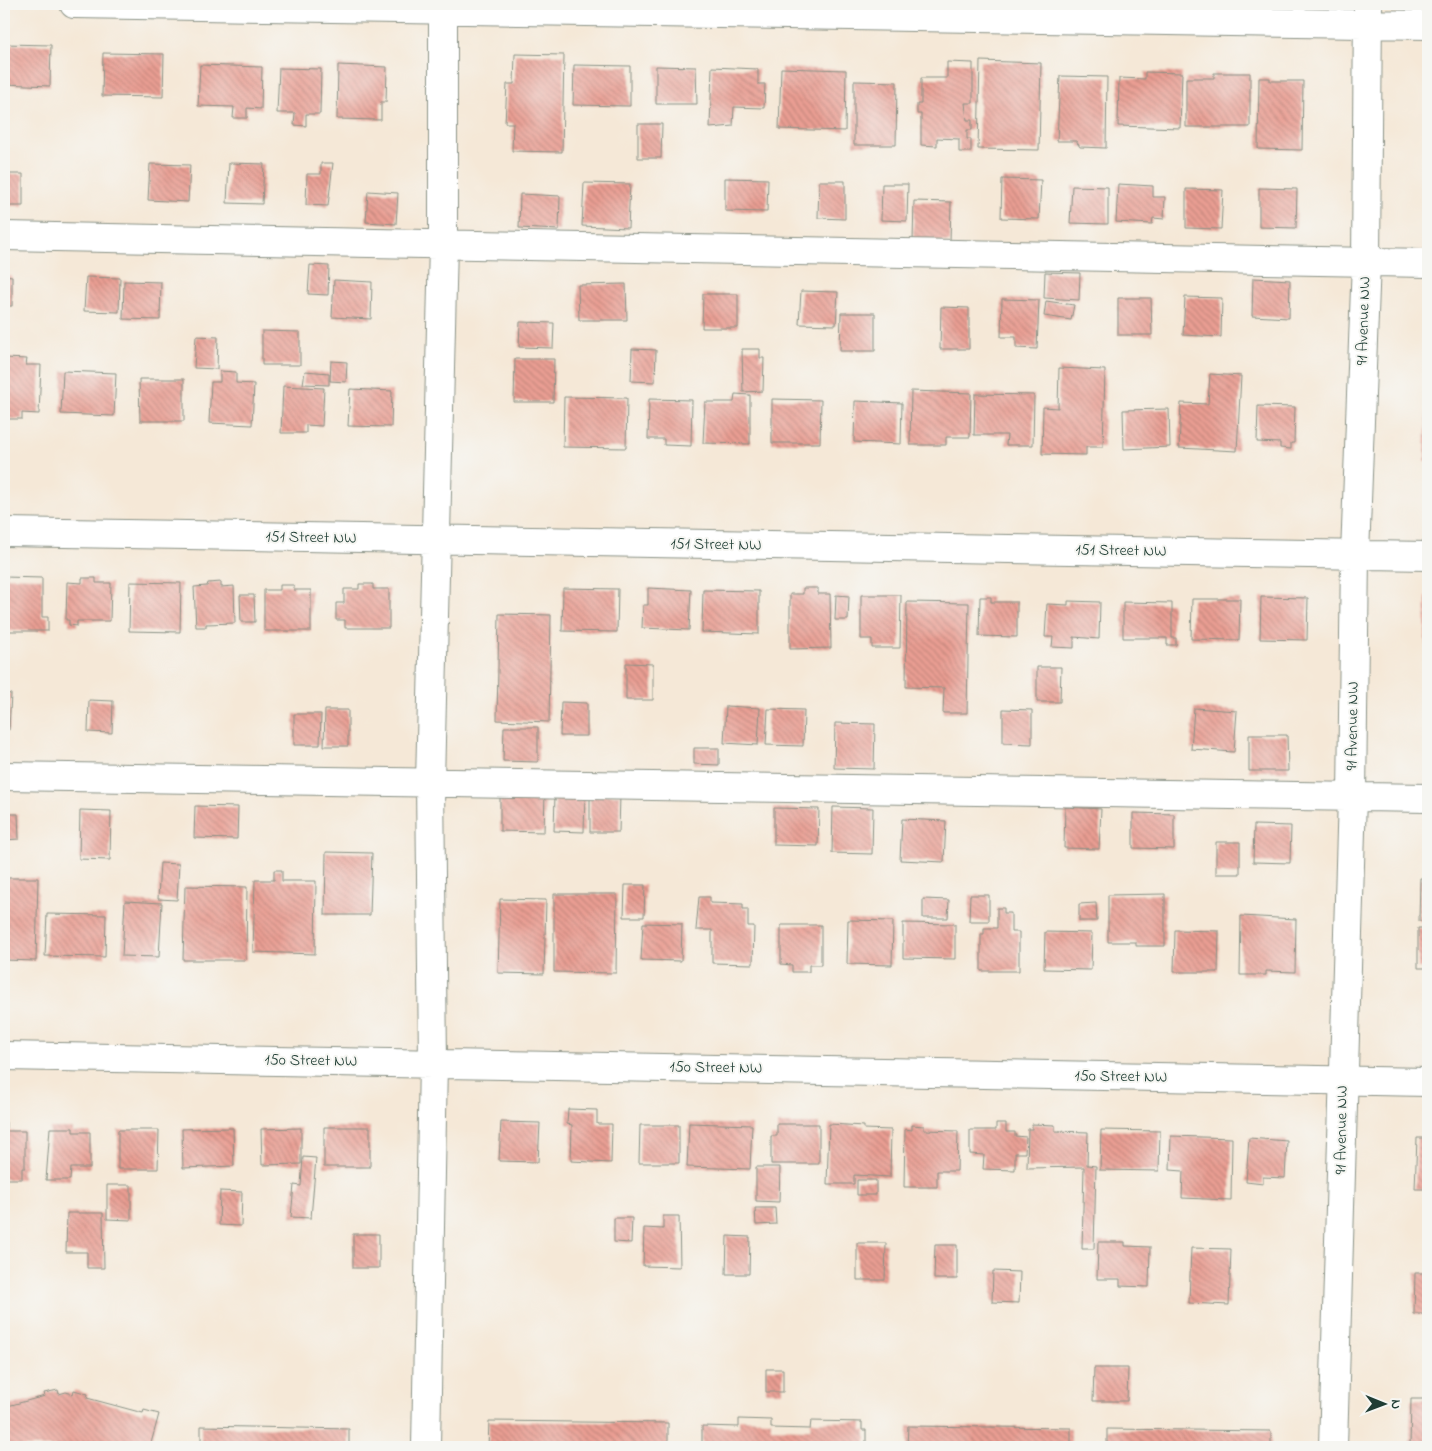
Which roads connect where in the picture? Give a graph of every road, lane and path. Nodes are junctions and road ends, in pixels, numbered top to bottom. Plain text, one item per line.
1 (74, 4) edge
2 (443, 7) edge
3 (1367, 14) edge
4 (1428, 25) edge
5 (4, 236) edge
6 (443, 244) junction
7 (1366, 261) junction
8 (1428, 262) edge
9 (4, 532) edge
10 (434, 541) junction
11 (1355, 555) junction
12 (1428, 556) edge
13 (4, 776) edge
14 (430, 782) junction
15 (1352, 796) junction
16 (1428, 798) edge
17 (4, 1056) edge
18 (433, 1062) junction
19 (1343, 1082) junction
20 (1428, 1082) edge
21 (426, 1447) edge
22 (1333, 1447) edge

1 - 2 street
2 - 3 street
2 - 6 street
3 - 4 street
3 - 7 street, 91 Avenue NW
5 - 6 street
6 - 7 street
6 - 10 street
7 - 8 street
7 - 11 street, 91 Avenue NW
9 - 10 street, 151 Street NW
10 - 11 street, 151 Street NW
10 - 14 street
11 - 12 street, 151 Street NW
11 - 15 street, 91 Avenue NW
13 - 14 street
14 - 15 street
14 - 18 street
15 - 16 street
15 - 19 street, 91 Avenue NW
17 - 18 street, 150 Street NW
18 - 19 street, 150 Street NW
18 - 21 street
19 - 20 street, 150 Street NW
19 - 22 street, 91 Avenue NW

